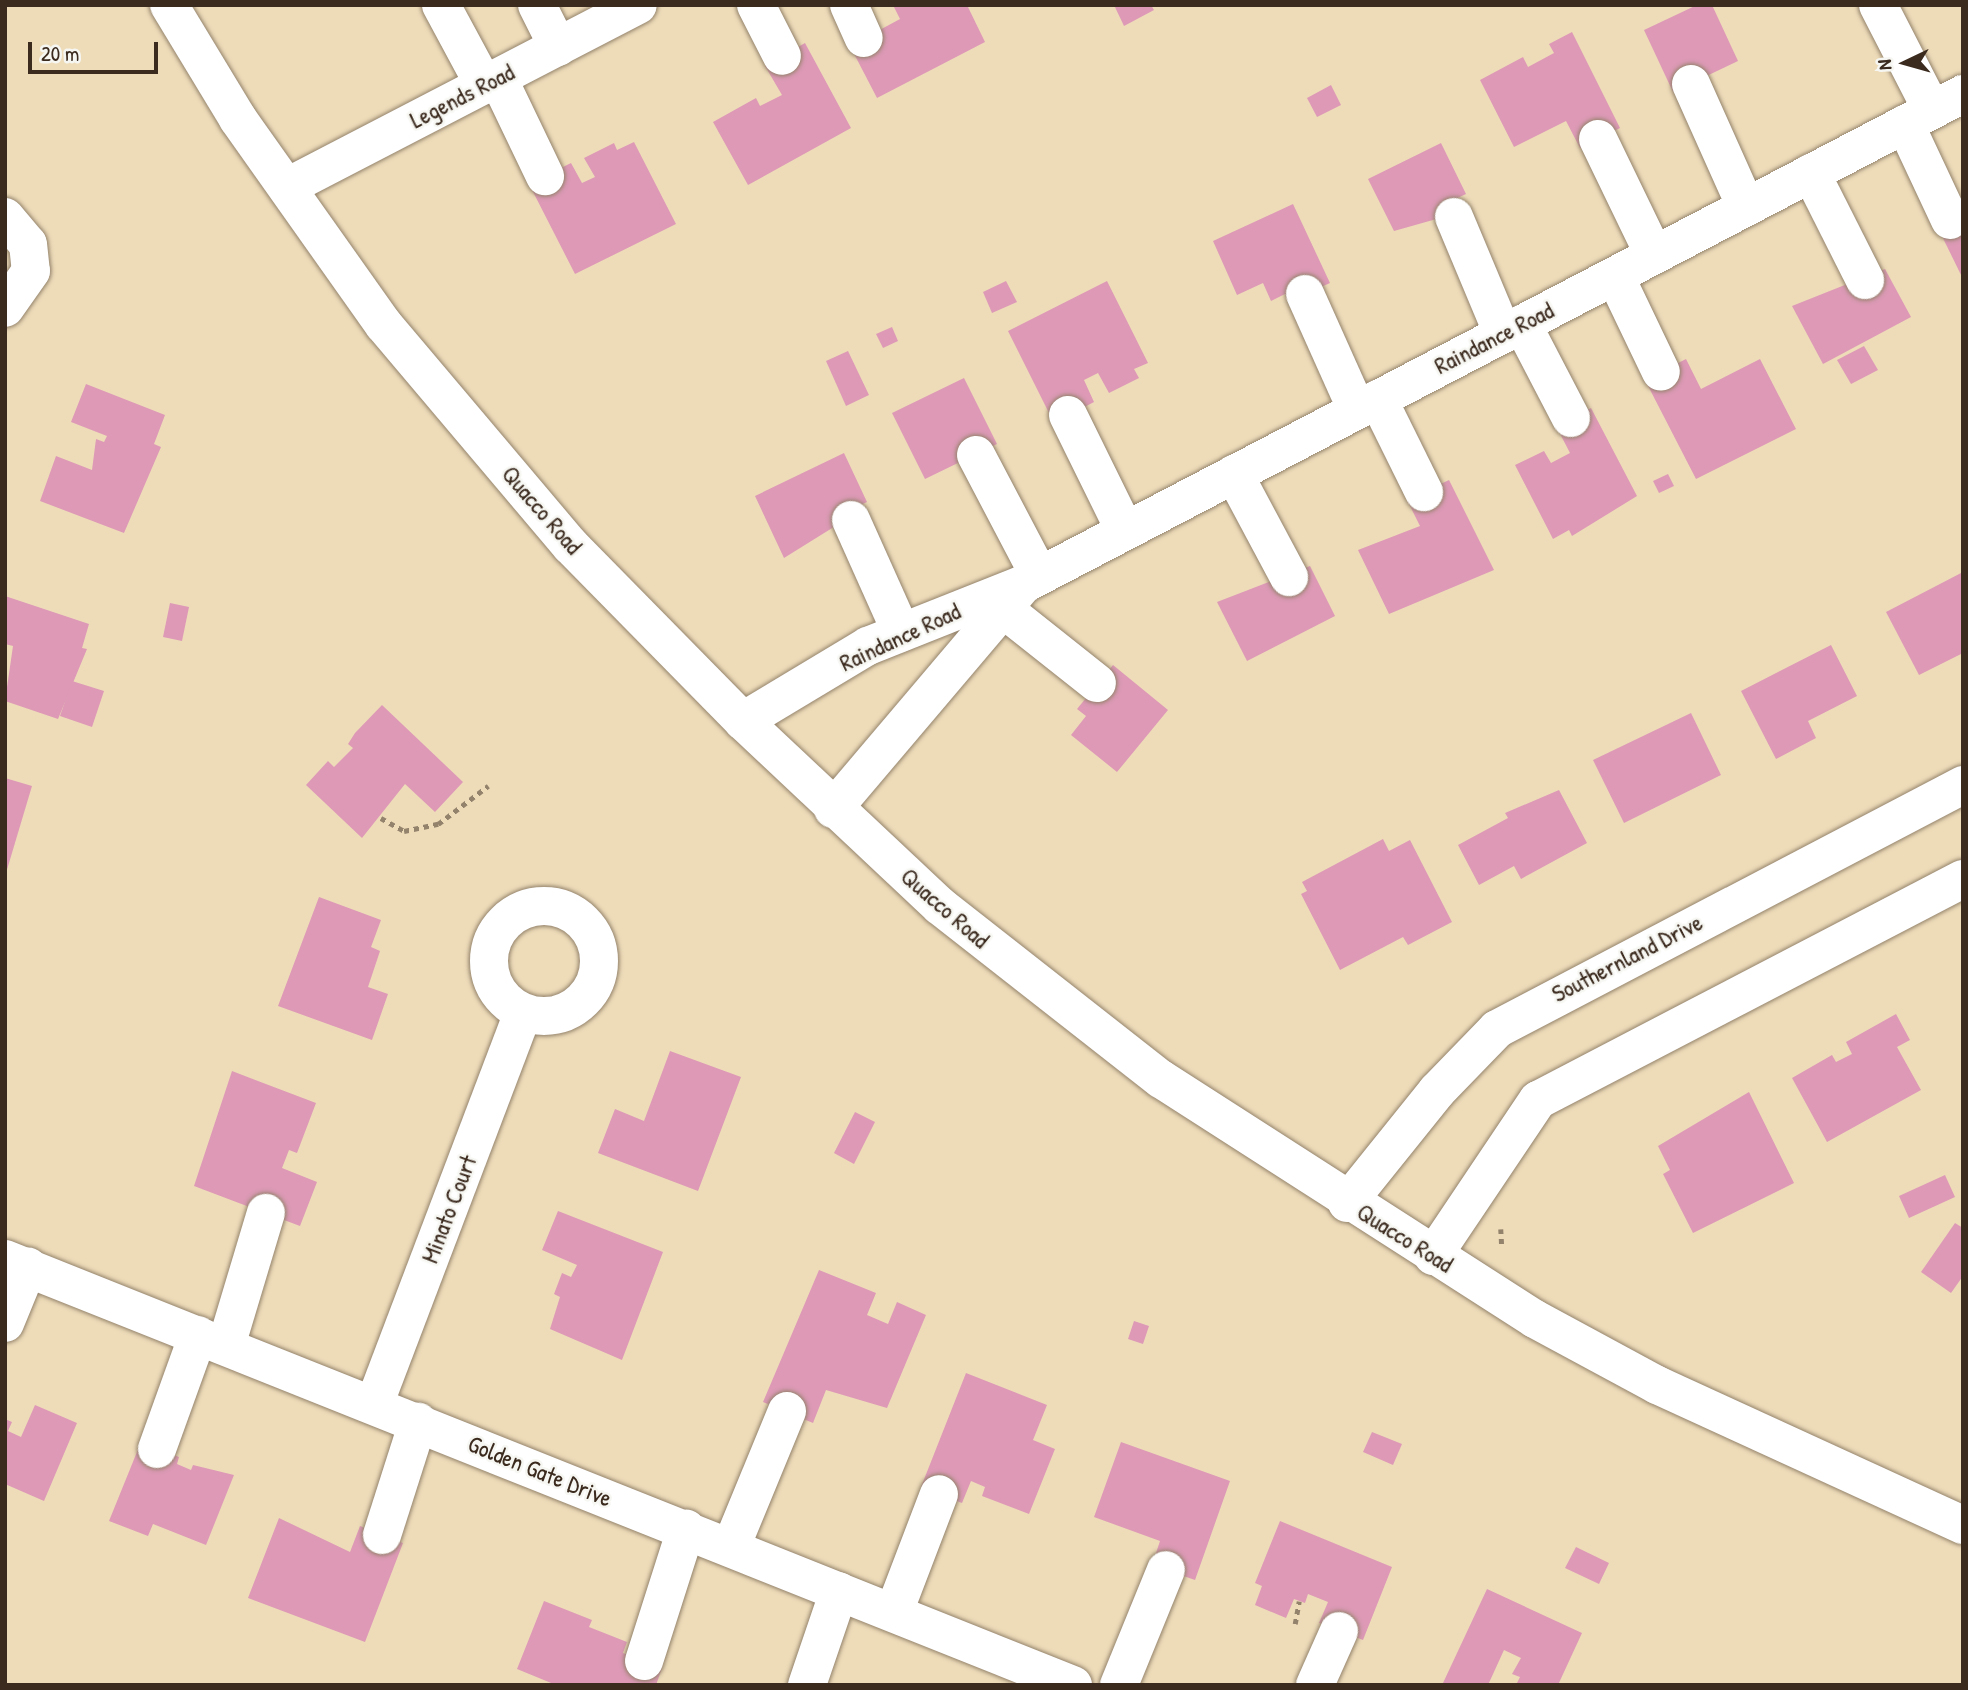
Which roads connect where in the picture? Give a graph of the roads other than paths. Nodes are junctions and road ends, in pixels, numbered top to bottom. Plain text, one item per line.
1 (169, 5) edge
2 (441, 5) edge
3 (537, 5) edge
4 (638, 5) edge
5 (756, 5) edge
6 (1878, 5) edge
7 (558, 47) junction
8 (782, 56) dead end
9 (491, 82) junction
10 (1691, 83) dead end
11 (1933, 109) edge
12 (1598, 139) dead end
13 (1811, 173) junction
14 (545, 176) dead end
15 (287, 187) junction
16 (1746, 207) junction
17 (1454, 217) dead end
18 (5, 218) edge
19 (1950, 220) dead end
20 (1654, 255) junction
21 (1615, 276) junction
22 (1865, 280) dead end
23 (1306, 294) dead end
24 (5, 308) edge
25 (1512, 329) junction
26 (1661, 372) dead end
27 (1367, 404) junction
28 (1068, 415) dead end
29 (1571, 418) dead end
30 (976, 455) dead end
31 (1234, 474) junction
32 (1424, 492) dead end
33 (851, 520) dead end
34 (1125, 531) junction
35 (1289, 577) dead end
36 (1024, 590) junction
37 (901, 632) junction
38 (1097, 683) dead end
39 (743, 721) junction
40 (1963, 785) edge
41 (833, 809) junction
42 (1963, 879) edge
43 (523, 1013) dead end
44 (1347, 1203) junction
45 (266, 1213) dead end
46 (1433, 1256) junction
47 (16, 1263) edge
48 (5, 1323) edge
49 (212, 1341) junction
50 (374, 1405) junction
51 (786, 1411) dead end
52 (418, 1422) junction
53 (157, 1449) dead end
54 (939, 1494) dead end
55 (1963, 1525) edge
56 (686, 1529) junction
57 (382, 1535) dead end
58 (731, 1547) junction
59 (1166, 1570) dead end
60 (839, 1591) junction
61 (894, 1612) junction
62 (1339, 1631) dead end
63 (644, 1661) dead end
64 (1001, 1671) edge
65 (807, 1685) edge
66 (1073, 1685) edge
67 (1119, 1685) edge
68 (1315, 1685) edge

1 - 15 street, Quacco Road
2 - 9 street
3 - 7 street
4 - 7 street, Legends Road
5 - 8 street
6 - 11 street
7 - 9 street, Legends Road
9 - 14 street
9 - 15 street, Legends Road
10 - 16 street
11 - 13 street, Raindance Road
11 - 19 street
12 - 20 street
13 - 16 street, Raindance Road
13 - 22 street
15 - 39 street, Quacco Road
16 - 20 street, Raindance Road
17 - 25 street
18 - 24 street
20 - 21 street, Raindance Road
21 - 25 street, Raindance Road
21 - 26 street
23 - 27 street
25 - 27 street, Raindance Road
25 - 29 street
27 - 31 street, Raindance Road
27 - 32 street
28 - 34 street
30 - 36 street
31 - 34 street, Raindance Road
31 - 35 street
33 - 37 street
34 - 36 street, Raindance Road
36 - 37 street, Raindance Road
36 - 38 street
36 - 41 street, Raindance Road
37 - 39 street, Raindance Road
39 - 41 street, Quacco Road
40 - 44 street, Southernland Drive
41 - 44 street, Quacco Road
42 - 46 street
43 - 50 street, Minato Court
44 - 46 street, Quacco Road
45 - 49 street
46 - 55 street, Quacco Road
47 - 48 street
47 - 49 street, Golden Gate Drive
49 - 50 street, Golden Gate Drive
49 - 53 street
50 - 52 street, Golden Gate Drive
51 - 58 street
52 - 56 street, Golden Gate Drive
52 - 57 street
54 - 61 street
56 - 58 street, Golden Gate Drive
56 - 63 street
58 - 60 street, Golden Gate Drive
59 - 67 street
60 - 61 street, Golden Gate Drive
60 - 65 street
61 - 64 street, Golden Gate Drive
62 - 68 street
64 - 66 street, Golden Gate Drive

